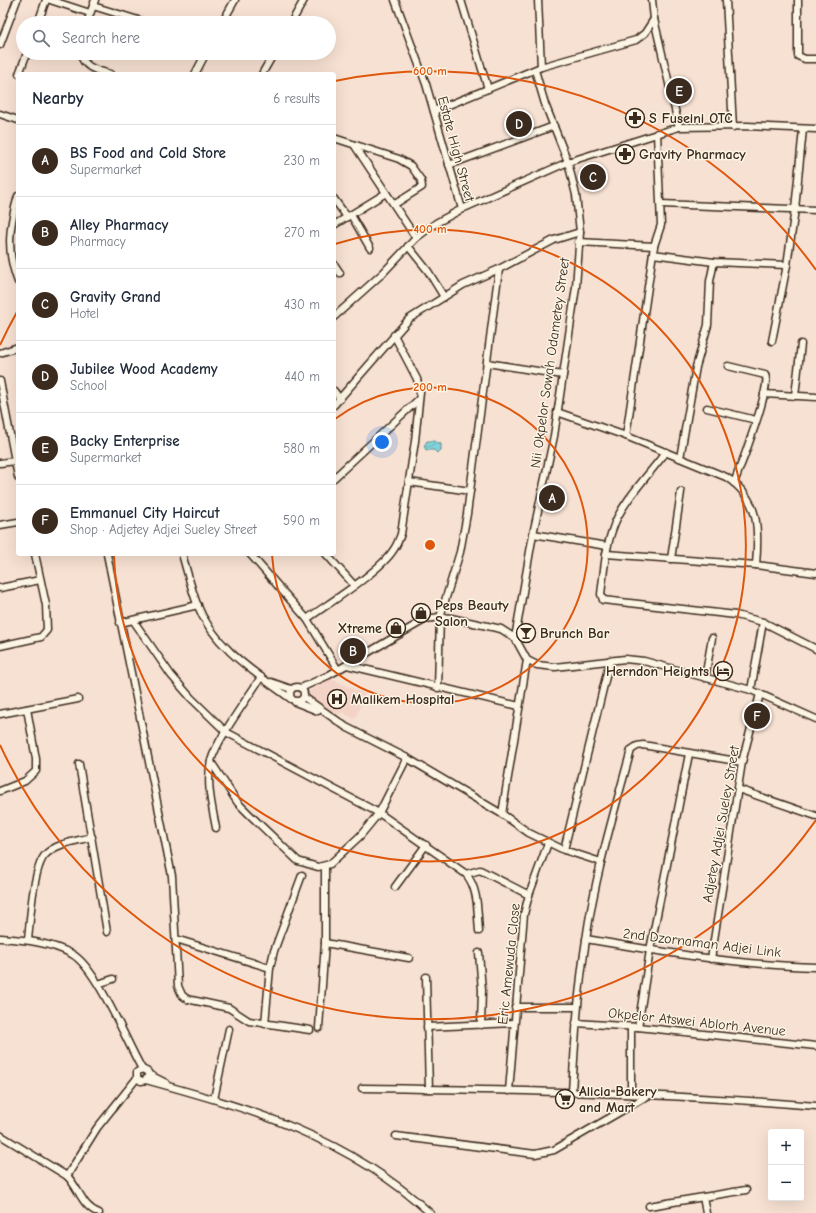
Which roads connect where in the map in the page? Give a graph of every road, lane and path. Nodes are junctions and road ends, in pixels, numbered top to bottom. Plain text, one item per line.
1 (17, 0) edge
2 (46, 0) edge
3 (50, 0) edge
4 (235, 0) edge
5 (304, 0) edge
6 (395, 0) edge
7 (462, 0) edge
8 (538, 0) edge
9 (652, 0) edge
10 (726, 0) edge
11 (798, 0) edge
12 (94, 3) edge
13 (90, 13) junction
14 (40, 16) edge
15 (89, 16) edge
16 (129, 16) edge
17 (226, 16) edge
18 (295, 16) edge
19 (654, 19) junction
20 (0, 45) edge
21 (816, 59) edge
22 (24, 60) edge
23 (84, 60) edge
24 (202, 60) edge
25 (270, 60) edge
26 (541, 67) junction
27 (535, 70) junction
28 (20, 72) edge
29 (104, 72) edge
30 (196, 72) edge
31 (263, 72) edge
32 (488, 89) junction
33 (434, 111) junction
34 (0, 114) edge
35 (16, 119) edge
36 (554, 126) junction
37 (679, 127) junction
38 (733, 127) junction
39 (803, 129) junction
40 (816, 129) edge
41 (657, 133) junction
42 (336, 139) edge
43 (355, 146) junction
44 (568, 162) junction
45 (449, 165) junction
46 (386, 193) junction
47 (336, 201) edge
48 (16, 202) edge
49 (395, 204) junction
50 (661, 204) junction
51 (462, 209) junction
52 (795, 209) junction
53 (816, 210) edge
54 (349, 216) junction
55 (336, 224) edge
56 (580, 232) junction
57 (416, 238) junction
58 (578, 242) junction
59 (408, 246) junction
60 (654, 246) junction
61 (370, 248) dead end
62 (654, 254) junction
63 (714, 262) junction
64 (787, 265) junction
65 (336, 267) edge
66 (499, 269) junction
67 (340, 273) dead end
68 (16, 276) edge
69 (444, 297) junction
70 (336, 315) edge
71 (394, 335) junction
72 (772, 341) dead end
73 (802, 344) dead end
74 (16, 348) edge
75 (0, 353) edge
76 (487, 363) junction
77 (728, 366) dead end
78 (563, 375) junction
79 (0, 381) edge
80 (336, 393) edge
81 (764, 394) junction
82 (795, 396) junction
83 (816, 397) edge
84 (2, 399) edge
85 (340, 399) junction
86 (419, 399) junction
87 (336, 403) edge
88 (707, 408) dead end
89 (557, 412) junction
90 (756, 420) junction
91 (626, 436) junction
92 (666, 452) junction
93 (680, 458) junction
94 (15, 461) junction
95 (0, 463) edge
96 (16, 466) edge
97 (336, 476) edge
98 (409, 482) junction
99 (734, 483) junction
100 (470, 491) junction
101 (681, 492) dead end
102 (16, 522) edge
103 (0, 525) edge
104 (533, 534) junction
105 (607, 546) junction
106 (606, 554) junction
107 (35, 556) edge
108 (107, 556) edge
109 (183, 556) edge
110 (252, 556) edge
111 (328, 556) edge
112 (671, 559) junction
113 (756, 565) junction
114 (816, 573) edge
115 (40, 580) junction
116 (354, 585) junction
117 (0, 588) edge
118 (198, 605) junction
119 (440, 617) junction
120 (307, 619) junction
121 (133, 620) junction
122 (763, 622) junction
123 (120, 623) junction
124 (515, 638) junction
125 (712, 638) dead end
126 (0, 646) edge
127 (816, 649) edge
128 (527, 660) junction
129 (610, 660) junction
130 (347, 665) junction
131 (338, 670) junction
132 (705, 678) junction
133 (263, 679) junction
134 (318, 681) junction
135 (301, 688) junction
136 (438, 688) junction
137 (292, 689) junction
138 (751, 690) junction
139 (760, 694) junction
140 (304, 695) junction
141 (78, 699) dead end
142 (293, 700) junction
143 (519, 706) junction
144 (27, 709) junction
145 (0, 714) edge
146 (329, 716) junction
147 (816, 719) edge
148 (226, 732) junction
149 (689, 754) junction
150 (407, 758) junction
151 (211, 762) junction
152 (742, 762) junction
153 (79, 764) dead end
154 (738, 789) junction
155 (0, 791) edge
156 (379, 813) junction
157 (502, 814) junction
158 (816, 816) edge
159 (216, 828) dead end
160 (92, 837) junction
161 (548, 843) junction
162 (426, 845) junction
163 (564, 850) junction
164 (600, 862) junction
165 (324, 866) junction
166 (466, 874) junction
167 (302, 875) dead end
168 (395, 887) dead end
169 (528, 895) junction
170 (479, 931) dead end
171 (107, 932) dead end
172 (0, 938) edge
173 (176, 939) junction
174 (586, 939) junction
175 (28, 940) junction
176 (325, 943) junction
177 (650, 950) junction
178 (479, 952) dead end
179 (409, 958) dead end
180 (711, 959) junction
181 (816, 967) edge
182 (270, 968) junction
183 (426, 976) dead end
184 (113, 979) dead end
185 (98, 984) junction
186 (515, 1007) junction
187 (577, 1007) junction
188 (514, 1023) junction
189 (576, 1023) junction
190 (265, 1024) junction
191 (481, 1025) junction
192 (427, 1027) junction
193 (634, 1027) junction
194 (319, 1028) dead end
195 (229, 1029) dead end
196 (310, 1030) dead end
197 (816, 1046) edge
198 (141, 1076) junction
199 (177, 1088) junction
200 (362, 1088) dead end
201 (429, 1089) junction
202 (509, 1091) junction
203 (572, 1092) junction
204 (631, 1094) junction
205 (649, 1095) junction
206 (214, 1099) junction
207 (816, 1106) edge
208 (0, 1136) edge
209 (396, 1136) dead end
210 (67, 1176) junction
211 (746, 1190) dead end
212 (703, 1197) junction
213 (649, 1206) dead end
214 (99, 1213) edge
215 (430, 1213) edge
216 (706, 1213) edge

1 - 20 street
2 - 14 street
3 - 13 street
4 - 17 street
5 - 18 street
6 - 33 street, Estate High Street
7 - 32 street
8 - 26 street
9 - 19 street
10 - 38 street
11 - 21 street
12 - 13 street
12 - 16 street
13 - 15 street
19 - 26 street
19 - 37 street
22 - 28 street
23 - 29 street
24 - 30 street
25 - 31 street
26 - 27 street
27 - 32 street
27 - 36 street, Nii Okpelor Sowah Odametey Street
32 - 33 street
33 - 45 street, Estate High Street
34 - 35 street
36 - 44 street, Nii Okpelor Sowah Odametey Street
36 - 45 street
37 - 38 street
37 - 41 street
38 - 39 street
39 - 40 street
39 - 52 street
41 - 44 street
41 - 50 street
42 - 43 street
43 - 46 street
43 - 49 street
44 - 51 street
44 - 56 street, Nii Okpelor Sowah Odametey Street
45 - 51 street, Estate High Street
46 - 49 street
46 - 54 street
47 - 54 street
48 - 68 street
49 - 57 street
50 - 52 street
50 - 60 street
51 - 57 street, Estate High Street
52 - 53 street
52 - 64 street
54 - 55 street
54 - 61 street
56 - 58 street, Nii Okpelor Sowah Odametey Street
56 - 66 street
57 - 59 street, Estate High Street
58 - 60 street
58 - 78 street, Nii Okpelor Sowah Odametey Street
59 - 69 street
59 - 70 street, Estate High Street
60 - 62 street
62 - 63 street
62 - 91 street
63 - 64 street
63 - 93 street
64 - 72 street
65 - 67 street
66 - 69 street
66 - 76 street
69 - 71 street
71 - 85 street
71 - 86 street
73 - 82 street
74 - 75 street
76 - 78 street
76 - 100 street
77 - 81 street
78 - 89 street, Nii Okpelor Sowah Odametey Street
79 - 84 street
80 - 85 street
81 - 82 street
81 - 90 street
82 - 83 street
84 - 94 street
85 - 87 street
86 - 97 street
86 - 98 street
88 - 90 street
89 - 91 street
89 - 104 street, Nii Okpelor Sowah Odametey Street
90 - 99 street
91 - 92 street
92 - 93 street
92 - 105 street
93 - 99 street
94 - 95 street
94 - 96 street
98 - 100 street
98 - 116 street
99 - 113 street
100 - 119 street
101 - 112 street
102 - 103 street
104 - 105 street
104 - 124 street, Nii Okpelor Sowah Odametey Street
105 - 106 street
106 - 112 street
106 - 122 street
107 - 115 street
108 - 123 street
109 - 118 street
110 - 120 street
111 - 116 street
112 - 113 street
113 - 114 street
115 - 117 street
115 - 126 street
116 - 120 street
118 - 121 street
118 - 133 street
119 - 124 street
119 - 130 street
119 - 136 street
120 - 131 street
121 - 123 street
121 - 148 street
122 - 127 street
122 - 138 street
123 - 173 street
124 - 128 street
125 - 132 street
128 - 129 street
128 - 143 street
129 - 132 street
129 - 163 street
130 - 131 street
130 - 136 street
131 - 134 street
132 - 138 street
133 - 137 street
133 - 142 street
133 - 148 street
134 - 135 street
134 - 140 street
135 - 137 street
135 - 140 street
136 - 143 street
137 - 142 street
138 - 139 street
139 - 147 street
139 - 152 street, Adjetey Adjei Sueley Street
140 - 142 street
140 - 146 street
141 - 144 street
142 - 146 street
143 - 157 street
144 - 145 street
144 - 155 street
146 - 150 street
148 - 151 street
148 - 156 street
149 - 152 street
149 - 164 street
149 - 177 street
150 - 156 street
150 - 157 street
151 - 159 street
151 - 165 street
152 - 154 street, Adjetey Adjei Sueley Street
153 - 160 street
154 - 158 street
154 - 180 street, Adjetey Adjei Sueley Street
156 - 162 street
156 - 165 street
157 - 161 street
160 - 171 street
160 - 175 street
161 - 163 street
161 - 169 street, Eric Amewuda Close
162 - 166 street
162 - 168 street
163 - 164 street
164 - 174 street
165 - 176 street
166 - 169 street
166 - 170 street
167 - 182 street
169 - 186 street, Eric Amewuda Close
172 - 175 street
173 - 182 street
173 - 190 street
174 - 177 street, 2nd Dzornaman Adjei Link
174 - 187 street
175 - 185 street
176 - 179 street
176 - 194 street
177 - 180 street, 2nd Dzornaman Adjei Link
177 - 193 street
178 - 191 street
180 - 181 street, 2nd Dzornaman Adjei Link
182 - 190 street
183 - 192 street
184 - 185 street
185 - 198 street
186 - 187 street
186 - 188 street, Eric Amewuda Close
187 - 189 street
188 - 191 street
188 - 202 street, Eric Amewuda Close
189 - 193 street, Okpelor Atswei Ablorh Avenue
189 - 203 street
190 - 196 street
191 - 192 street
192 - 201 street
193 - 197 street, Okpelor Atswei Ablorh Avenue
193 - 204 street
195 - 206 street
198 - 199 street
198 - 199 street
198 - 210 street
199 - 206 street
200 - 201 street
201 - 202 street
202 - 203 street
203 - 204 street
204 - 205 street
205 - 207 street
205 - 209 street
206 - 215 street
208 - 210 street
210 - 214 street
211 - 212 street
212 - 213 street
212 - 216 street

